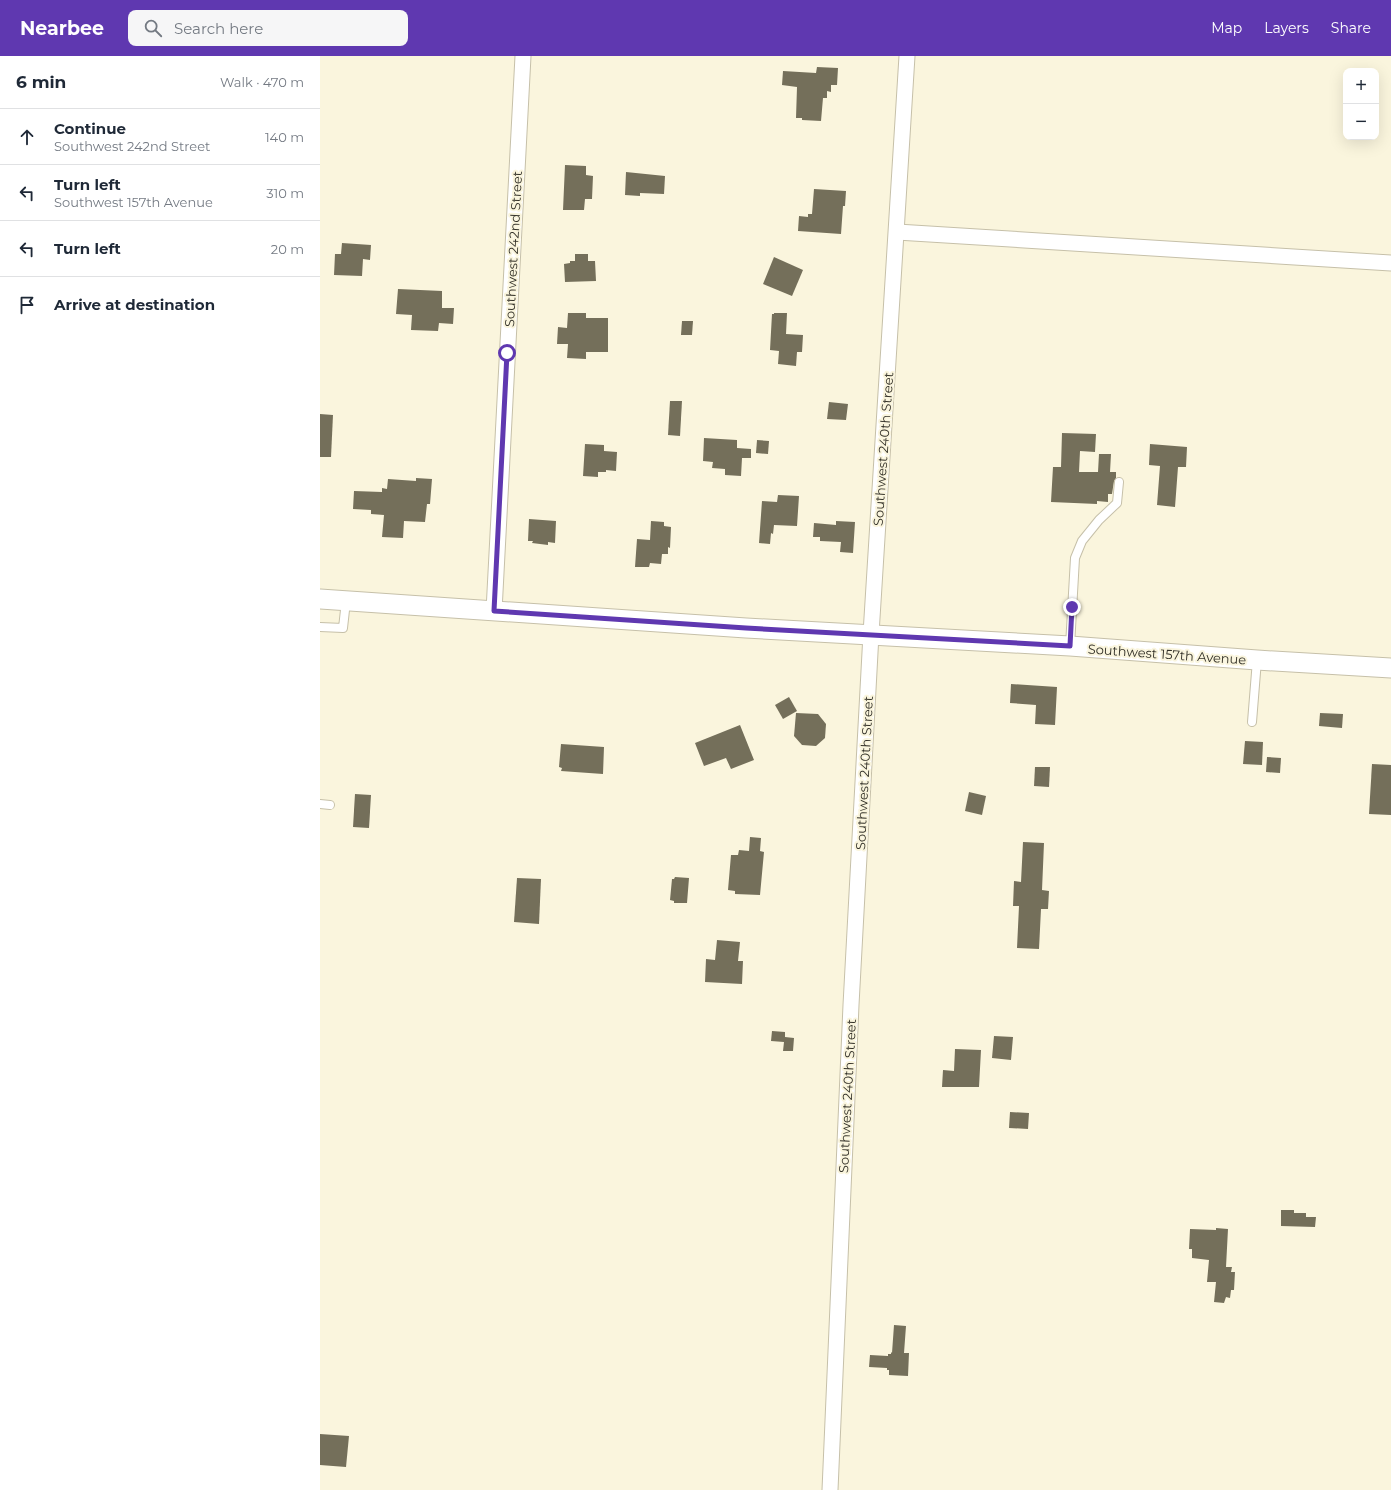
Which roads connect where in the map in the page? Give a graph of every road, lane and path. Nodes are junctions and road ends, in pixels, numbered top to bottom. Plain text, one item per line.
1 (523, 56) edge
2 (907, 56) edge
3 (897, 232) junction
4 (1391, 263) edge
5 (1119, 482) dead end
6 (320, 599) edge
7 (346, 601) junction
8 (494, 611) junction
9 (320, 627) edge
10 (871, 634) junction
11 (1070, 646) junction
12 (1257, 660) junction
13 (1391, 668) edge
14 (1252, 722) dead end
15 (320, 804) edge
16 (330, 805) dead end
17 (830, 1490) edge

1 - 8 street, Southwest 242nd Street
2 - 3 street, Southwest 240th Street
3 - 4 street
3 - 10 street, Southwest 240th Street
5 - 11 lane
6 - 7 street, Southwest 157th Avenue
7 - 8 street, Southwest 157th Avenue
7 - 9 lane
8 - 10 street, Southwest 157th Avenue
10 - 11 street, Southwest 157th Avenue
10 - 17 street, Southwest 240th Street
11 - 12 street, Southwest 157th Avenue
12 - 13 street, Southwest 157th Avenue
12 - 14 lane
15 - 16 lane

